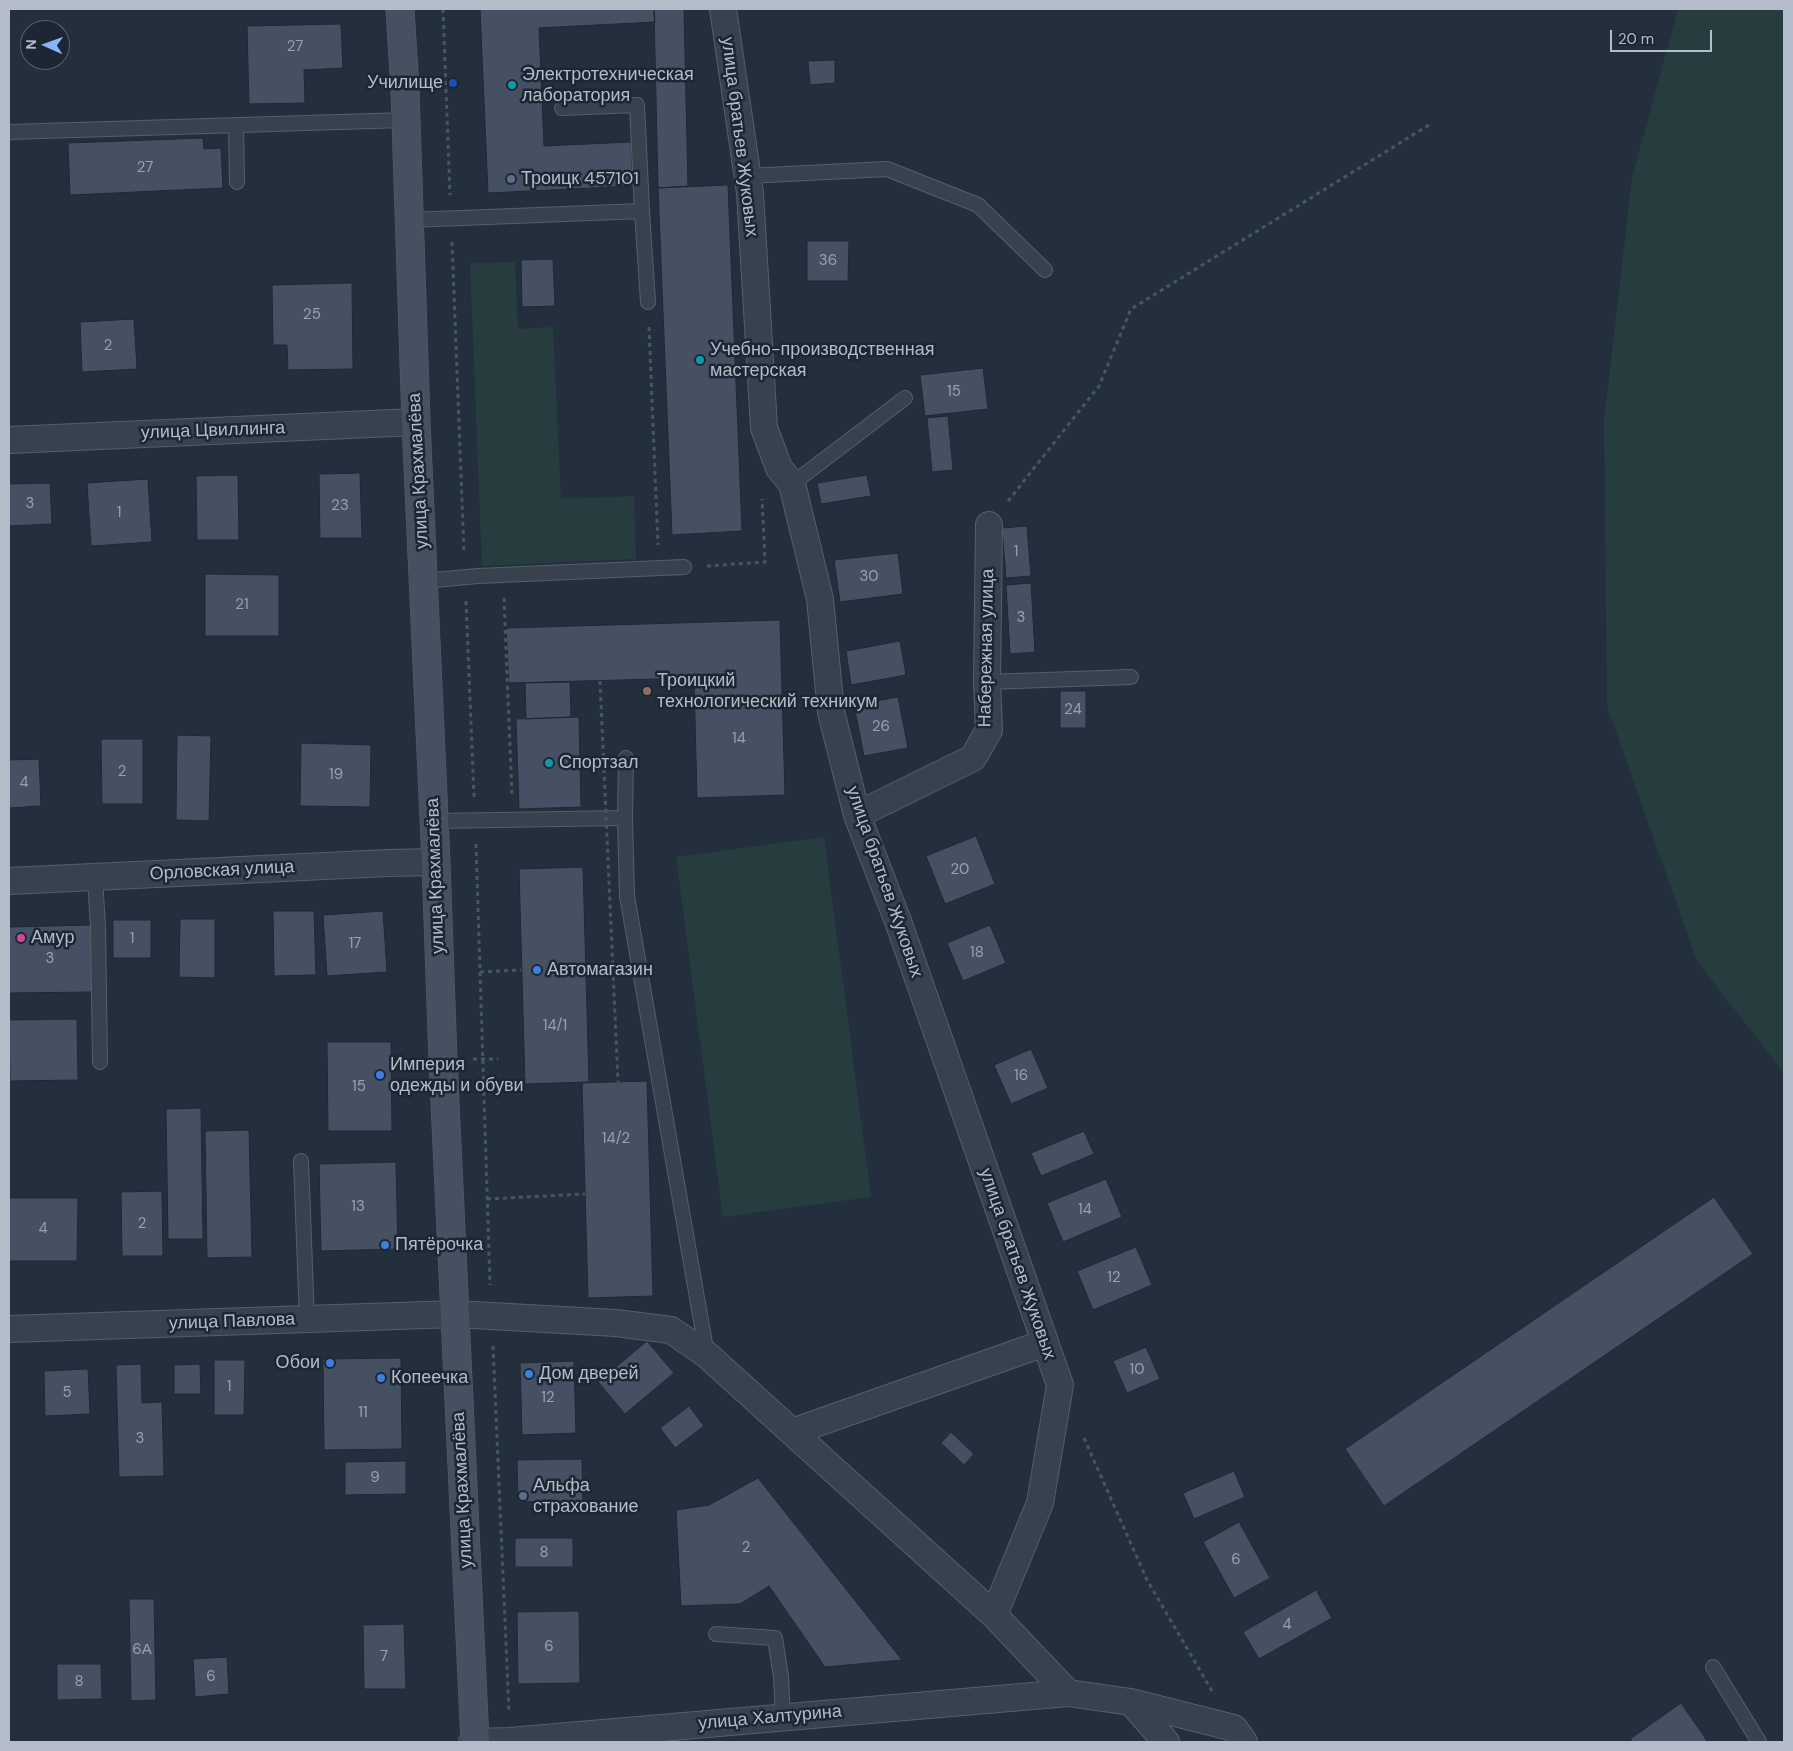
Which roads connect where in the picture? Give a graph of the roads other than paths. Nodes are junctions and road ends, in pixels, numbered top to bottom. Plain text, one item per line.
1 (400, 9) edge
2 (722, 9) edge
3 (562, 108) dead end
4 (406, 120) junction
5 (236, 125) junction
6 (9, 132) edge
7 (747, 176) junction
8 (237, 182) dead end
9 (642, 211) junction
10 (410, 220) junction
11 (1045, 270) dead end
12 (648, 302) road end
13 (905, 398) dead end
14 (416, 422) junction
15 (9, 440) edge
16 (785, 476) junction
17 (989, 525) road end
18 (684, 567) road end
19 (424, 581) junction
20 (1131, 677) dead end
21 (987, 682) junction
22 (626, 758) dead end
23 (856, 815) junction
24 (625, 818) junction
25 (434, 821) junction
26 (436, 862) junction
27 (95, 877) junction
28 (9, 881) edge
29 (100, 1062) dead end
30 (301, 1161) dead end
31 (456, 1314) junction
32 (307, 1320) junction
33 (9, 1329) edge
34 (1045, 1343) junction
35 (707, 1355) junction
36 (792, 1432) junction
37 (994, 1616) junction
38 (716, 1634) dead end
39 (1713, 1667) dead end
40 (1068, 1693) junction
41 (1132, 1702) junction
42 (784, 1717) junction
43 (1239, 1735) edge
44 (474, 1742) edge
45 (1166, 1742) edge
46 (1759, 1742) edge

1 - 4 main road, улица Крахмалёва
2 - 7 street, улица братьев Жуковых
3 - 9 lane
4 - 5 lane
4 - 10 main road, улица Крахмалёва
5 - 6 lane
5 - 8 lane
7 - 11 lane
7 - 16 street, улица братьев Жуковых
9 - 10 lane
9 - 12 lane
10 - 14 main road, улица Крахмалёва
13 - 16 lane
14 - 15 street, улица Цвиллинга
14 - 19 main road, улица Крахмалёва
16 - 23 street, улица братьев Жуковых
17 - 21 street, Набережная улица
18 - 19 lane
19 - 25 main road, улица Крахмалёва
20 - 21 lane
21 - 23 street, Набережная улица
22 - 24 lane
23 - 34 street, улица братьев Жуковых
24 - 25 lane
24 - 35 lane
25 - 26 main road, улица Крахмалёва
26 - 27 street, Орловская улица
26 - 31 main road, улица Крахмалёва
27 - 28 street, Орловская улица
27 - 29 lane
30 - 32 lane
31 - 32 street, улица Павлова
31 - 35 street
31 - 44 main road, улица Крахмалёва
32 - 33 street, улица Павлова
34 - 36 street
34 - 37 street, улица братьев Жуковых
35 - 36 street
36 - 37 street
37 - 40 street
38 - 42 lane
39 - 46 lane
40 - 41 street
40 - 42 street, улица Халтурина
41 - 43 street
41 - 45 street
42 - 44 street, улица Халтурина

